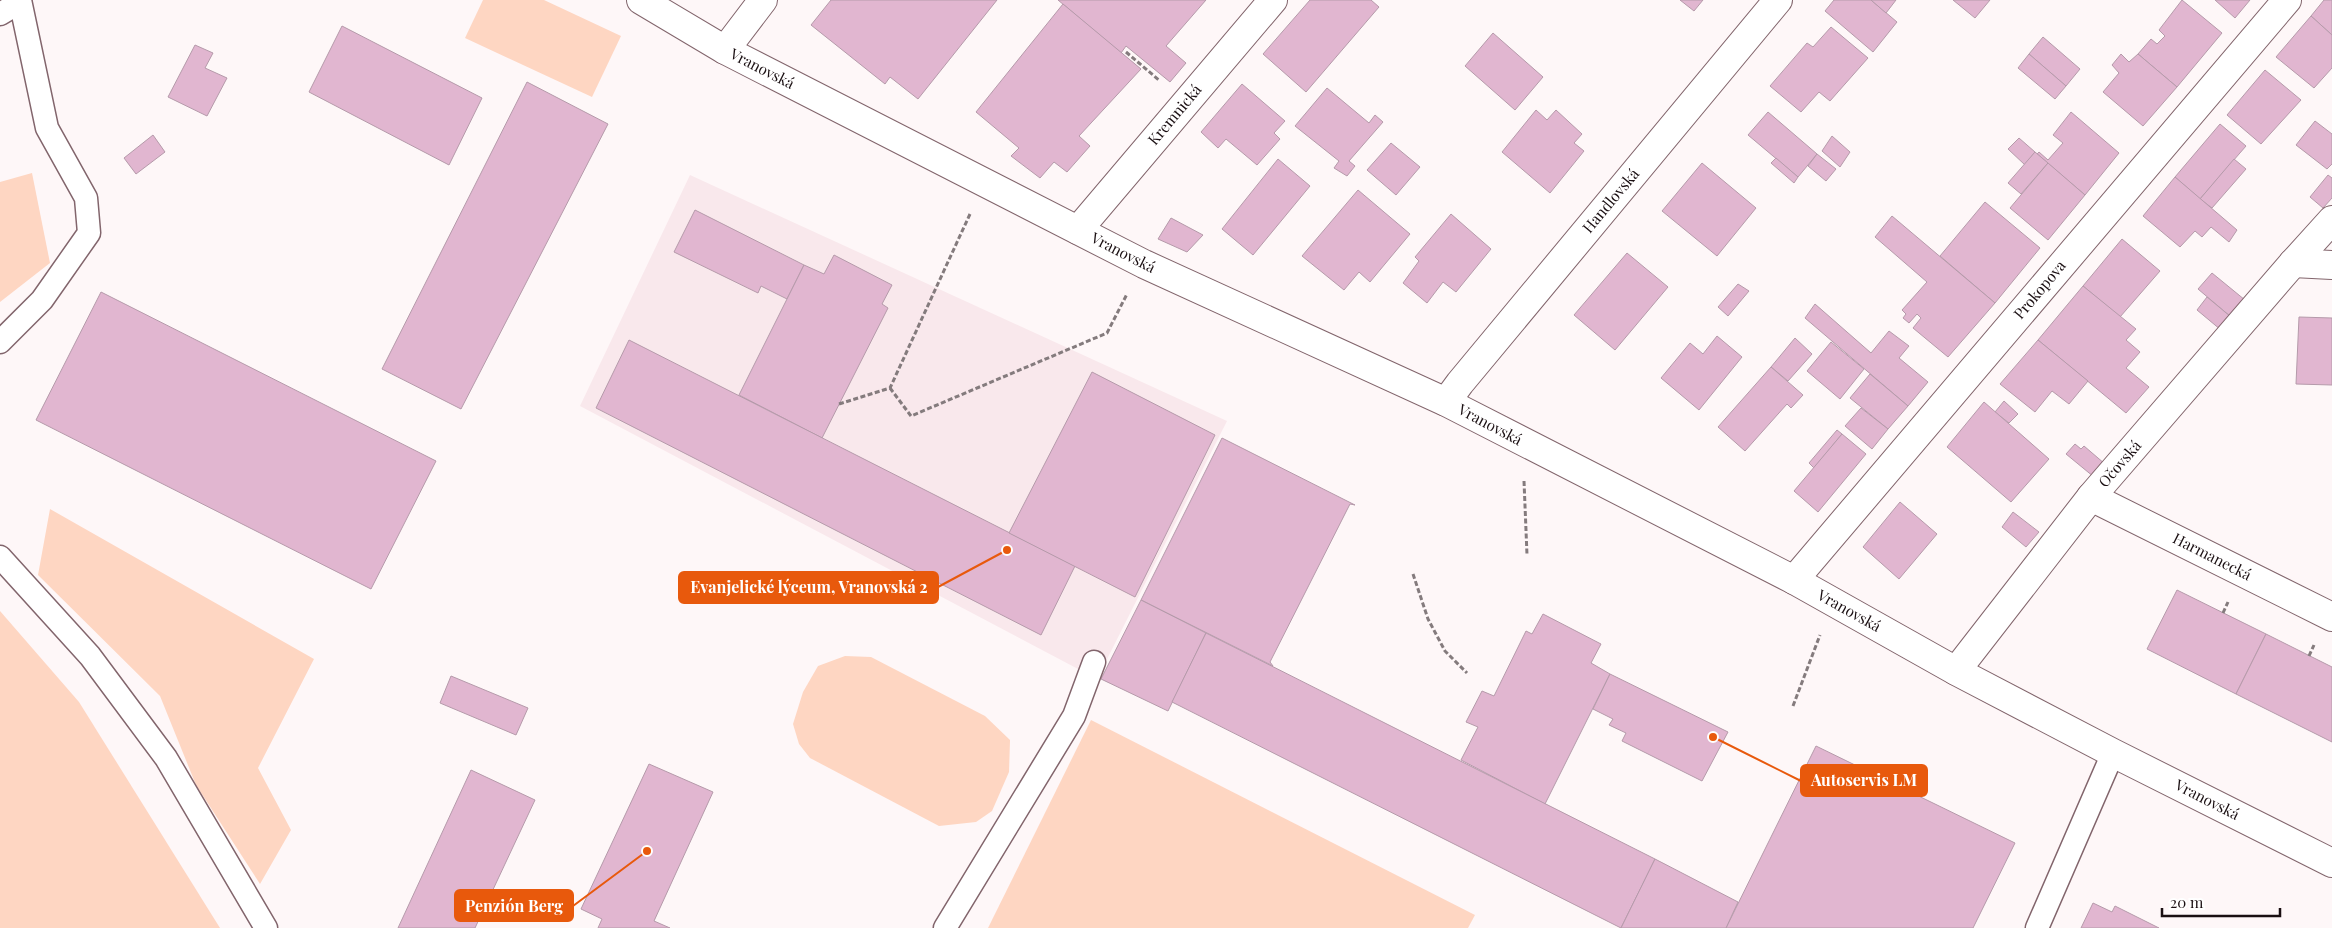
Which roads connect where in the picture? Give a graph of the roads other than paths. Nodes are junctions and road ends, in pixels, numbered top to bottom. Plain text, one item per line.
1 (641, 0) edge
2 (763, 0) edge
3 (1273, 0) edge
4 (1778, 0) edge
5 (2287, 0) edge
6 (20, 1) edge
7 (0, 14) edge
8 (725, 50) junction
9 (2332, 220) edge
10 (1078, 230) junction
11 (2293, 263) junction
12 (2332, 265) edge
13 (0, 342) edge
14 (1446, 402) junction
15 (2091, 497) junction
16 (0, 557) edge
17 (1794, 580) junction
18 (2332, 617) edge
19 (1094, 662) dead end
20 (1956, 671) junction
21 (2113, 753) junction
22 (2332, 863) edge
23 (266, 928) edge
24 (945, 928) edge
25 (2037, 928) edge

1 - 8 street, Vranovská
2 - 8 street
3 - 10 street, Kremnická
4 - 14 street, Handlovská
5 - 17 street, Prokopova
6 - 7 lane
6 - 13 lane
8 - 10 street, Vranovská
9 - 11 street, Očovská
10 - 14 street, Vranovská
11 - 12 street
11 - 15 street, Očovská
14 - 17 street, Vranovská
15 - 18 street, Harmanecká
15 - 20 street, Očovská
16 - 23 lane
17 - 20 street, Vranovská
19 - 24 lane
20 - 21 street, Vranovská
21 - 22 street, Vranovská
21 - 25 lane

